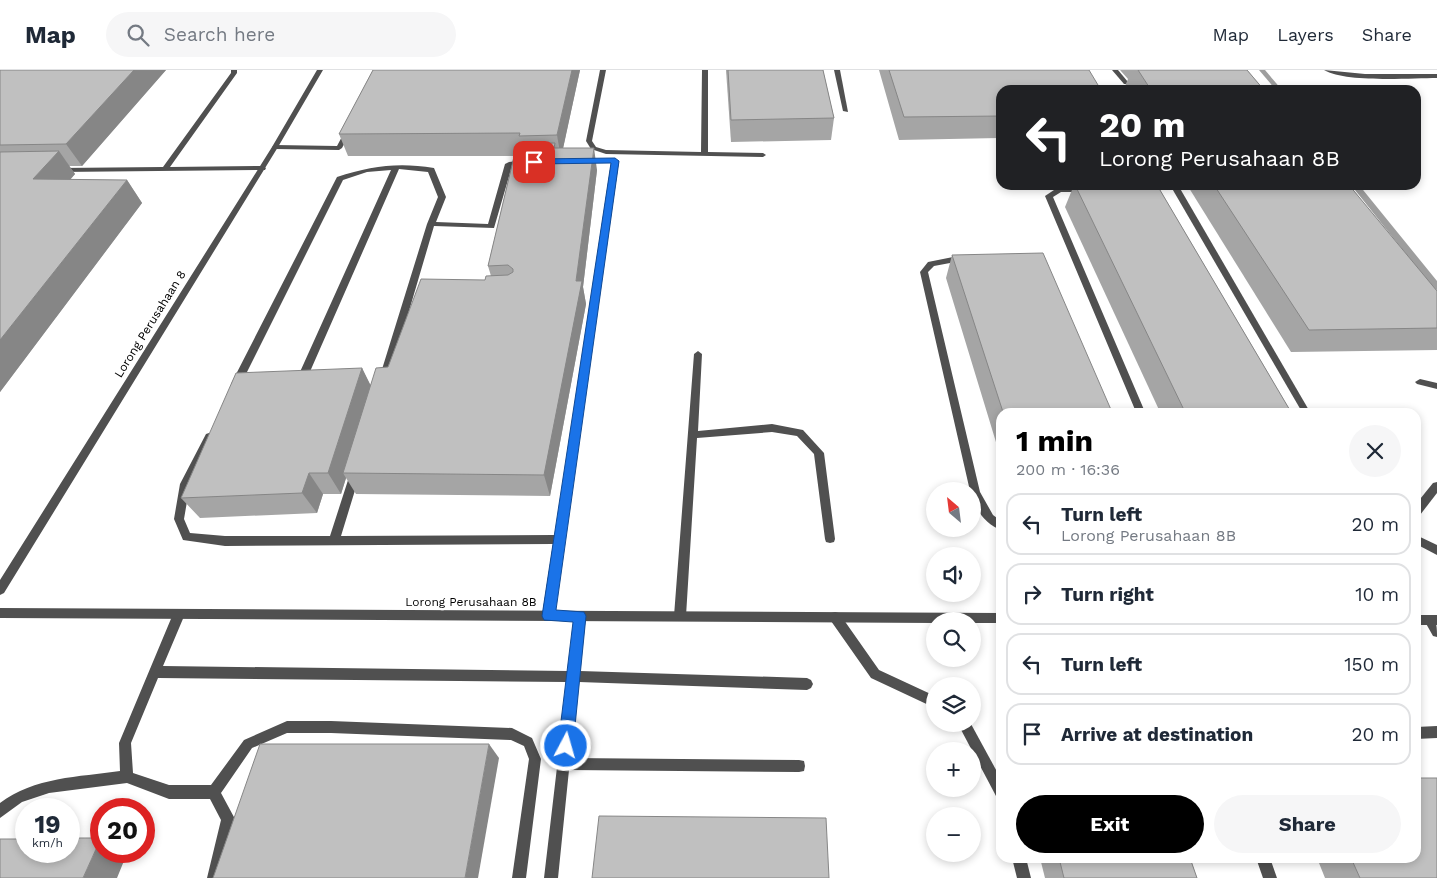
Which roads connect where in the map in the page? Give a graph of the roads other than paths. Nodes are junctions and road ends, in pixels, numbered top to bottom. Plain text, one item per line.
1 (234, 70) edge
2 (320, 70) edge
3 (602, 70) edge
4 (705, 70) edge
5 (838, 70) edge
6 (1115, 70) edge
7 (1327, 70) edge
8 (1437, 76) edge
9 (1126, 83) dead end
10 (846, 111) dead end
11 (353, 122) edge
12 (275, 147) junction
13 (704, 154) junction
14 (763, 154) dead end
15 (571, 161) edge
16 (534, 162) edge
17 (396, 167) junction
18 (262, 168) junction
19 (165, 169) junction
20 (48, 170) edge
21 (1060, 190) edge
22 (1060, 190) edge
23 (1096, 190) edge
24 (1177, 190) edge
25 (432, 224) junction
26 (974, 258) edge
27 (698, 354) dead end
28 (1420, 382) dead end
29 (300, 384) edge
30 (1437, 386) edge
31 (380, 390) edge
32 (229, 397) edge
33 (1139, 408) edge
34 (1304, 408) edge
35 (211, 432) edge
36 (692, 435) junction
37 (357, 465) edge
38 (1437, 486) edge
39 (1421, 506) edge
40 (996, 523) edge
41 (560, 539) junction
42 (830, 539) dead end
43 (334, 540) junction
44 (1421, 542) edge
45 (1437, 550) edge
46 (0, 590) edge
47 (0, 613) edge
48 (179, 614) junction
49 (548, 616) junction
50 (580, 616) junction
51 (680, 616) junction
52 (835, 617) junction
53 (996, 618) edge
54 (1433, 620) edge
55 (1437, 632) edge
56 (155, 672) junction
57 (573, 677) junction
58 (807, 684) dead end
59 (926, 698) edge
60 (968, 732) edge
61 (1437, 732) edge
62 (1421, 733) edge
63 (564, 764) junction
64 (799, 766) dead end
65 (126, 777) junction
66 (996, 782) edge
67 (214, 792) junction
68 (0, 811) edge
69 (1020, 863) edge
70 (1265, 863) edge
71 (214, 878) edge
72 (519, 878) edge
73 (551, 878) edge
74 (1024, 878) edge
75 (1270, 878) edge

1 - 19 street
2 - 12 street, Lorong Perusahaan 8
3 - 13 street
4 - 13 street
5 - 10 street
6 - 9 street
7 - 8 street
11 - 12 street
12 - 18 street, Lorong Perusahaan 8
13 - 14 street
15 - 41 street
16 - 25 street
17 - 25 street
17 - 29 street
17 - 32 street
18 - 19 street
18 - 46 street, Lorong Perusahaan 8
19 - 20 street
21 - 33 street
22 - 23 street
24 - 34 street
25 - 31 street
26 - 40 street
27 - 36 street
28 - 30 street
35 - 43 street
36 - 42 street
36 - 51 street
37 - 43 street
38 - 39 street
41 - 43 street
41 - 49 street
44 - 45 street
47 - 48 street, Lorong Perusahaan 8B
48 - 49 street, Lorong Perusahaan 8B
48 - 56 street
49 - 50 street, Lorong Perusahaan 8B
50 - 51 street, Lorong Perusahaan 8B
50 - 57 street
51 - 52 street, Lorong Perusahaan 8B
52 - 53 street, Lorong Perusahaan 8B
52 - 59 street
54 - 55 street
56 - 57 street
56 - 65 street
57 - 58 street
57 - 63 street
60 - 66 street
61 - 62 street
63 - 64 street
63 - 73 street
65 - 67 street
65 - 68 street
67 - 71 street
67 - 72 street
69 - 74 street
70 - 75 street

